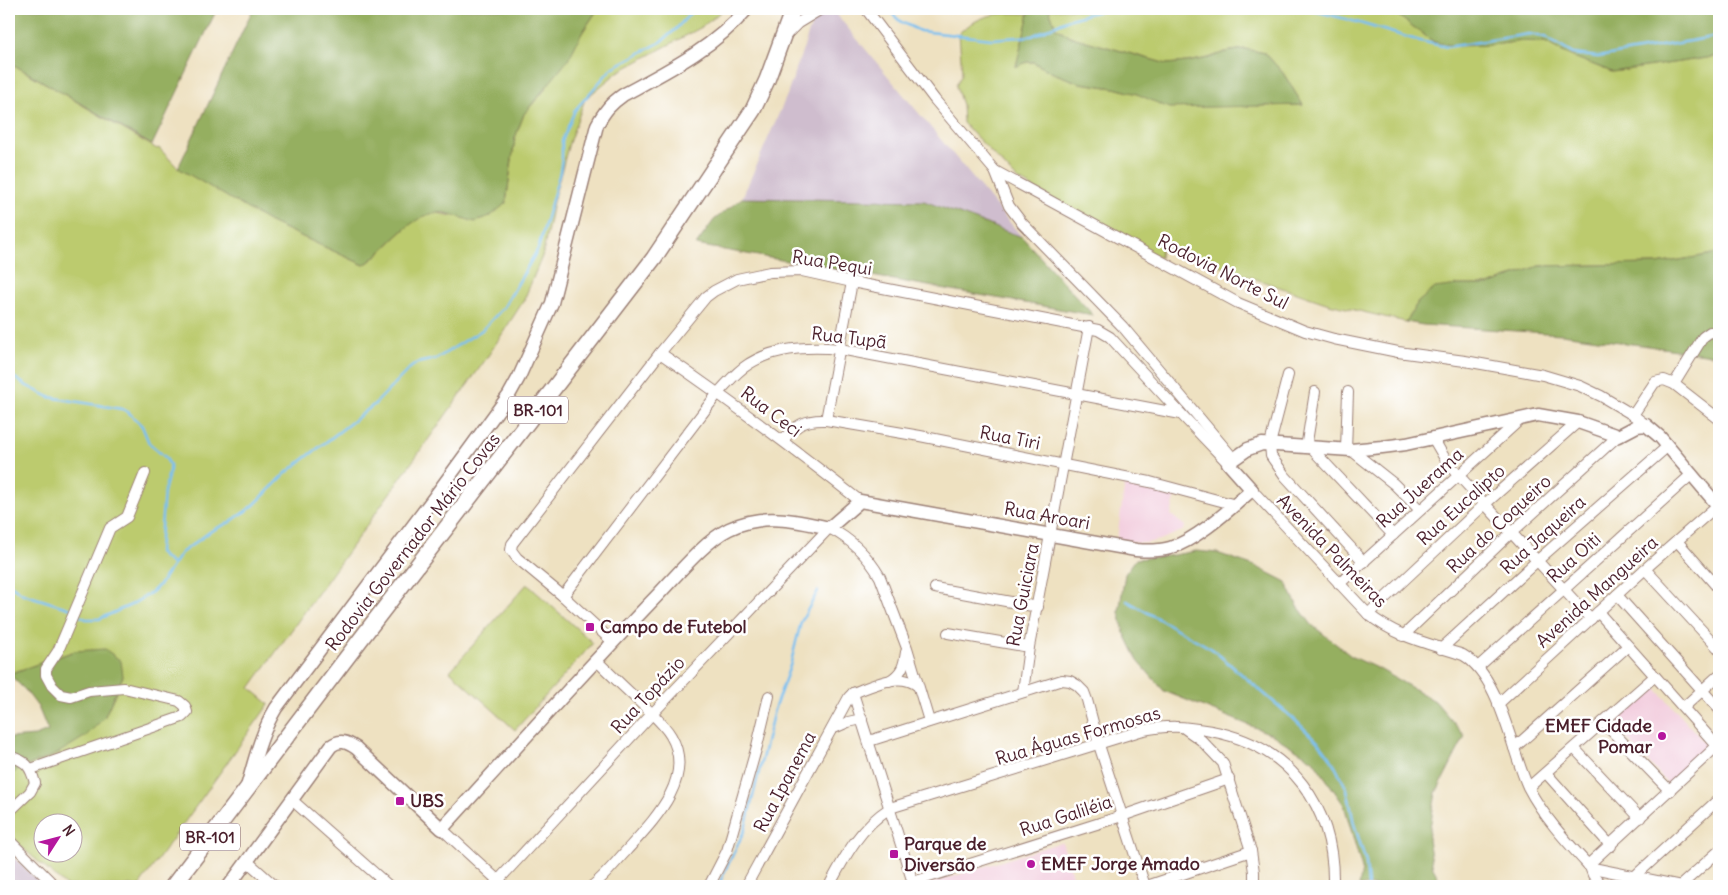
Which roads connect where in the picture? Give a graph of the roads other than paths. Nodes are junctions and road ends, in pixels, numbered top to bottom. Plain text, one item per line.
1 (747, 9) edge
2 (794, 9) edge
3 (821, 9) edge
4 (866, 9) edge
5 (785, 35) junction
6 (996, 171) junction
7 (852, 282) junction
8 (1089, 328) junction
9 (1719, 333) edge
10 (840, 349) junction
11 (660, 353) junction
12 (1288, 374) dead end
13 (1674, 384) junction
14 (1315, 392) dead end
15 (1348, 392) dead end
16 (718, 393) junction
17 (1076, 394) junction
18 (1181, 414) junction
19 (1633, 415) junction
20 (1523, 417) junction
21 (1719, 419) edge
22 (826, 420) junction
23 (1578, 422) junction
24 (1646, 425) junction
25 (1618, 436) junction
26 (1433, 438) junction
27 (783, 440) junction
28 (1270, 444) junction
29 (1668, 446) junction
30 (1308, 448) junction
31 (1348, 450) junction
32 (1233, 464) junction
33 (1062, 465) junction
34 (145, 473) dead end
35 (1692, 474) junction
36 (1458, 476) junction
37 (1252, 490) junction
38 (860, 500) junction
39 (1236, 504) junction
40 (1485, 504) junction
41 (1719, 505) edge
42 (1420, 510) junction
43 (828, 528) junction
44 (1511, 533) junction
45 (1050, 535) junction
46 (1393, 535) junction
47 (1677, 541) junction
48 (1538, 560) junction
49 (1364, 562) junction
50 (1645, 569) junction
51 (1339, 584) junction
52 (935, 588) dead end
53 (1564, 589) junction
54 (1719, 589) edge
55 (1617, 595) junction
56 (563, 596) junction
57 (1038, 607) junction
58 (1368, 614) junction
59 (1594, 616) junction
60 (948, 633) dead end
61 (1404, 636) junction
62 (613, 642) junction
63 (1628, 646) junction
64 (1029, 647) junction
65 (906, 648) junction
66 (1441, 649) junction
67 (1719, 649) edge
68 (596, 660) junction
69 (1478, 667) junction
70 (1719, 675) edge
71 (1655, 676) junction
72 (890, 680) junction
73 (918, 686) junction
74 (1702, 690) junction
75 (1023, 692) junction
76 (853, 693) junction
77 (769, 696) dead end
78 (1498, 704) junction
79 (1684, 707) junction
80 (1719, 709) edge
81 (652, 714) junction
82 (862, 720) junction
83 (930, 721) junction
84 (1603, 722) junction
85 (1181, 726) junction
86 (832, 729) junction
87 (869, 741) junction
88 (1099, 745) junction
89 (1718, 747) edge
90 (1514, 748) junction
91 (1574, 748) junction
92 (9, 756) edge
93 (31, 769) junction
94 (1546, 773) junction
95 (1229, 779) junction
96 (1528, 787) junction
97 (246, 789) junction
98 (1670, 791) junction
99 (1719, 799) edge
100 (292, 800) junction
101 (890, 808) junction
102 (9, 812) edge
103 (1122, 816) junction
104 (1640, 818) junction
105 (442, 829) junction
106 (9, 840) edge
107 (1611, 846) junction
108 (1251, 851) junction
109 (1719, 852) edge
110 (247, 861) junction
111 (1589, 866) junction
112 (1634, 877) junction
113 (831, 884) edge
114 (914, 884) edge
115 (498, 885) edge
116 (55, 886) edge
117 (173, 886) edge
118 (229, 886) edge
119 (275, 886) edge
120 (389, 886) edge
121 (592, 886) edge
122 (710, 886) edge
123 (746, 886) edge
124 (1146, 886) edge
125 (1254, 886) edge
126 (1333, 886) edge
127 (1603, 886) edge
128 (1681, 886) edge

1 - 97 street
2 - 5 main road, Rodovia Governador Mário Covas / BR-101
3 - 5 street
4 - 6 street, Rodovia Norte Sul
5 - 97 main road, Rodovia Governador Mário Covas / BR-101
6 - 19 street, Rodovia Norte Sul
6 - 32 street
7 - 8 street, Rua Pequi
7 - 10 street
7 - 11 street, Rua Pequi
8 - 17 street, Rua Guiciara
8 - 18 street, Rua Pequi
9 - 13 street
10 - 16 street, Rua Tupã
10 - 17 street, Rua Tupã
10 - 22 street
11 - 16 street, Rua Ceci
11 - 56 street, Rua Pequi
12 - 28 street
13 - 19 street
13 - 21 street
14 - 30 street
15 - 31 street
16 - 27 street, Rua Ceci
16 - 56 street, Rua Tupã
17 - 18 street, Rua Tupã
17 - 33 street, Rua Guiciara
18 - 32 street, Rua Pequi
19 - 24 street, Rodovia Norte Sul
20 - 23 street
20 - 26 street
20 - 36 street, Rua Juerama
22 - 27 street, Rua Tiri
22 - 33 street, Rua Tiri
23 - 25 street
23 - 40 street, Rua Eucalipto
24 - 25 street
24 - 29 street, Rodovia Norte Sul
25 - 44 street, Rua do Coqueiro
26 - 31 street
26 - 36 street
27 - 38 street, Rua Ceci
28 - 30 street
28 - 32 street
28 - 49 street
29 - 35 street, Rodovia Norte Sul
29 - 48 street, Rua Jaqueira
30 - 31 street
30 - 46 street
31 - 42 street
32 - 37 street
32 - 39 street
33 - 39 street, Rua Tiri
33 - 45 street, Rua Guiciara
34 - 93 street
35 - 41 street, Rodovia Norte Sul
35 - 53 street, Rua Oiti
36 - 40 street
36 - 42 street, Rua Juerama
37 - 39 street, Rua Aroari
37 - 51 street, Avenida Palmeiras
38 - 43 street
38 - 45 street, Rua Aroari
39 - 45 street, Rua Aroari
40 - 44 street
40 - 58 street, Rua Eucalipto
41 - 47 street, Avenida Mangueira
42 - 46 street, Rua Juerama
43 - 62 street
43 - 65 street
43 - 81 street, Rua Topázio
44 - 48 street
44 - 61 street, Rua do Coqueiro
45 - 57 street, Rua Guiciara
46 - 49 street, Rua Juerama
47 - 50 street, Avenida Mangueira
47 - 54 street
48 - 53 street
48 - 66 street, Rua Jaqueira
49 - 51 street, Rua Juerama
50 - 55 street, Avenida Mangueira
50 - 67 street
51 - 58 street, Avenida Palmeiras
52 - 57 street
53 - 59 street
53 - 69 street, Rua Oiti
55 - 59 street, Avenida Mangueira
55 - 74 street
56 - 62 street
57 - 64 street, Rua Guiciara
58 - 61 street, Avenida Palmeiras
59 - 63 street
59 - 78 street, Avenida Mangueira
60 - 64 street
61 - 66 street, Avenida Palmeiras
62 - 68 street
63 - 71 street
63 - 90 street
64 - 75 street, Rua Guiciara
65 - 72 street
65 - 73 street
66 - 69 street, Avenida Palmeiras
68 - 81 street
68 - 105 street
69 - 78 street, Avenida Palmeiras
70 - 74 street
71 - 79 street
71 - 84 street
72 - 73 street
72 - 76 street
73 - 83 street
74 - 79 street
74 - 80 street
75 - 83 street
75 - 88 street
76 - 82 street
76 - 86 street, Rua Ipanema
77 - 122 street
78 - 90 street, Avenida Palmeiras
79 - 89 street
81 - 115 street, Rua Topázio
81 - 121 street
82 - 86 street
82 - 87 street
83 - 87 street
84 - 91 street
84 - 98 street
85 - 88 street, Rua Águas Formosas
85 - 95 street
85 - 126 street, Rua Águas Formosas
86 - 123 street, Rua Ipanema
87 - 101 street
88 - 101 street, Rua Águas Formosas
88 - 103 street
89 - 98 street
90 - 96 street, Avenida Palmeiras
91 - 94 street
91 - 104 street
92 - 93 street
93 - 102 street
94 - 96 street
94 - 107 street
95 - 103 street, Rua Galiléia
95 - 108 street
96 - 111 street, Avenida Palmeiras
97 - 117 main road, Rodovia Governador Mário Covas / BR-101
98 - 104 street
99 - 112 street
100 - 105 street
100 - 110 street
100 - 120 street
101 - 113 street, Rua Águas Formosas
101 - 114 street
103 - 114 street, Rua Galiléia
103 - 124 street
104 - 107 street
105 - 115 street
106 - 116 street
107 - 111 street
108 - 124 street
108 - 125 street
109 - 128 street
110 - 118 street
110 - 119 street
111 - 112 street
111 - 127 street, Avenida Palmeiras
112 - 128 street

